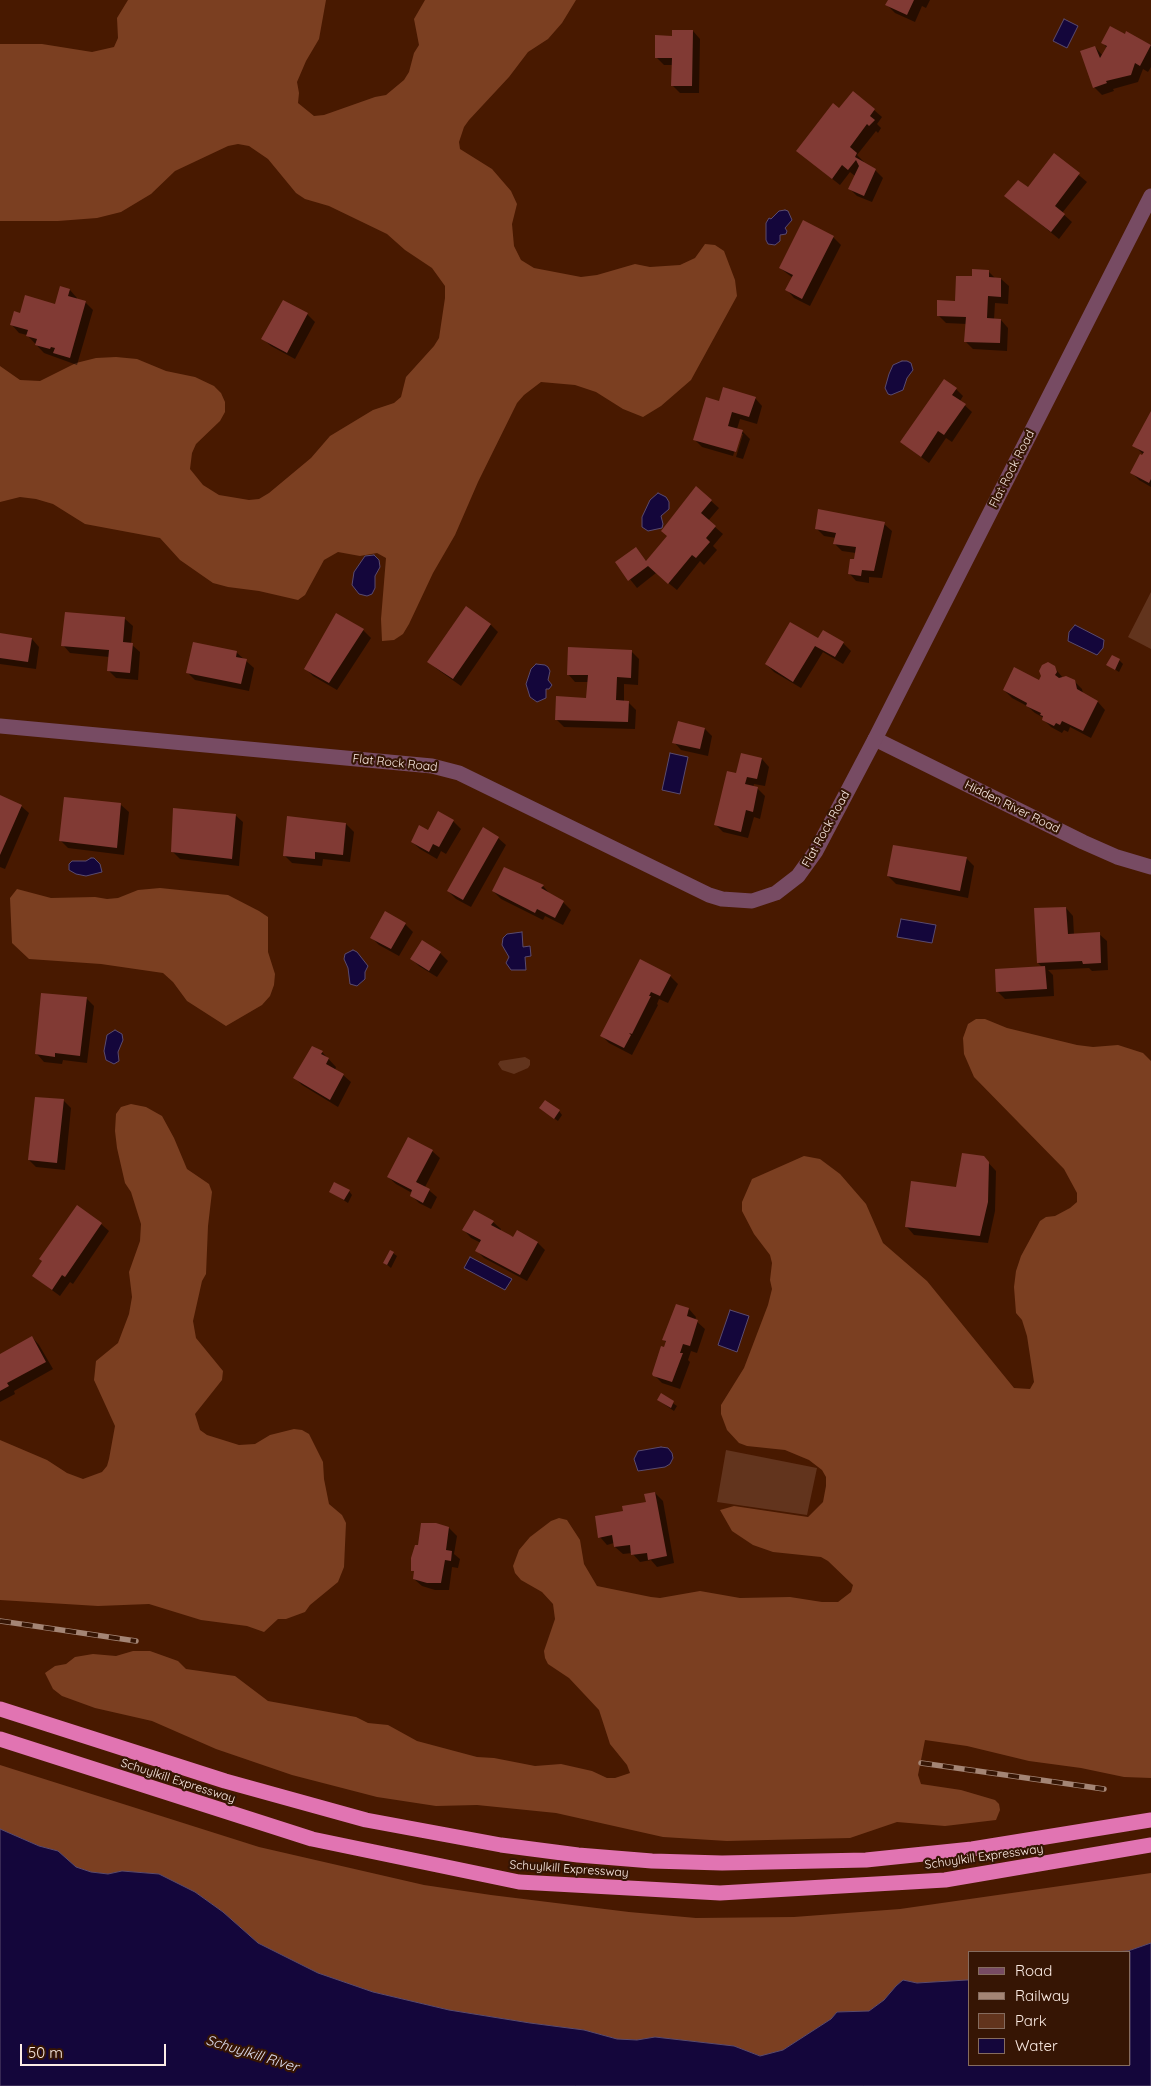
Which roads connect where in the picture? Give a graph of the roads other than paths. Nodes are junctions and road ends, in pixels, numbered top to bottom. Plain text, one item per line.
1 (1151, 196) edge
2 (0, 726) edge
3 (876, 739) junction
4 (1151, 867) edge
5 (0, 1709) edge
6 (0, 1739) edge
7 (1151, 1820) edge
8 (1151, 1845) edge

1 - 3 street, Flat Rock Road
2 - 3 street, Flat Rock Road
3 - 4 street, Hidden River Road
5 - 7 highway, Schuylkill Expressway
6 - 8 highway, Schuylkill Expressway

